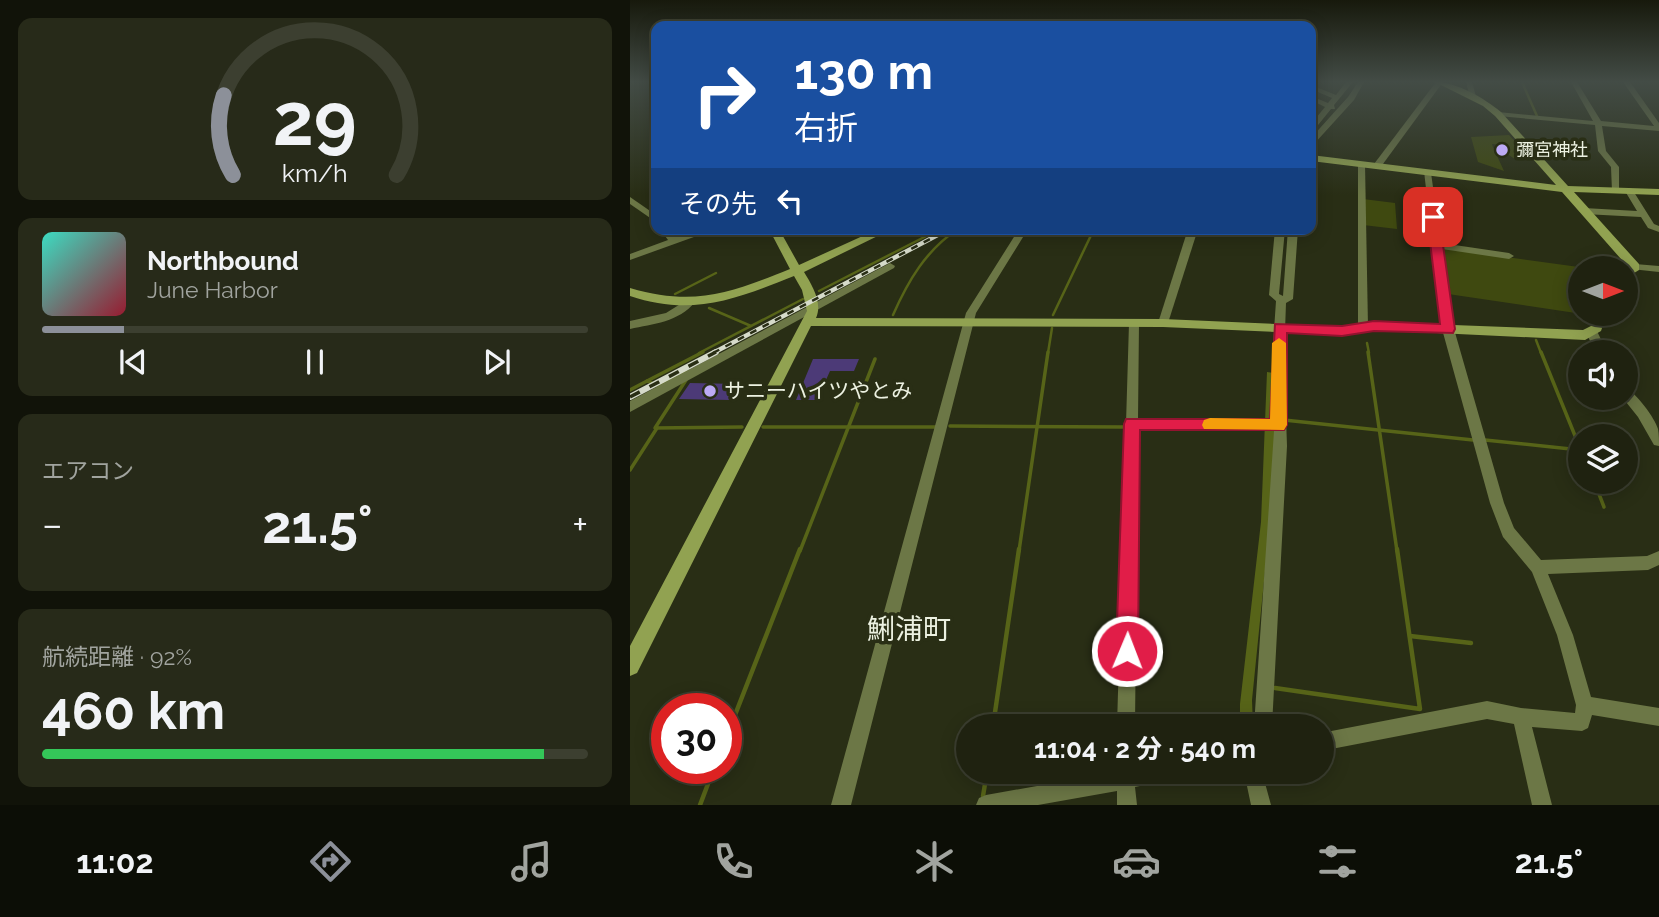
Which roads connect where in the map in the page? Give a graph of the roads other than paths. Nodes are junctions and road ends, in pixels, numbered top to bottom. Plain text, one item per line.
1 (1331, 120) edge
2 (1411, 120) edge
3 (1503, 120) edge
4 (1560, 120) edge
5 (1596, 120) edge
6 (1598, 123) junction
7 (1659, 129) edge
8 (1316, 136) edge
9 (1316, 159) edge
10 (1361, 164) junction
11 (1377, 166) junction
12 (1427, 173) junction
13 (1564, 189) junction
14 (1616, 191) junction
15 (1629, 191) junction
16 (1659, 192) edge
17 (631, 201) edge
18 (1584, 211) junction
19 (1643, 214) junction
20 (651, 215) edge
21 (1659, 229) edge
22 (669, 235) edge
23 (694, 235) edge
24 (777, 235) edge
25 (874, 235) edge
26 (1020, 235) edge
27 (1191, 235) edge
28 (1279, 235) edge
29 (1293, 235) edge
30 (674, 242) junction
31 (1437, 245) junction
32 (1509, 256) dead end
33 (1619, 256) edge
34 (630, 257) edge
35 (890, 266) dead end
36 (795, 270) junction
37 (1638, 270) edge
38 (1659, 270) edge
39 (630, 292) edge
40 (1281, 300) junction
41 (690, 302) junction
42 (810, 314) junction
43 (970, 322) junction
44 (1134, 323) junction
45 (1163, 323) junction
46 (630, 325) edge
47 (1598, 326) edge
48 (1280, 327) junction
49 (1363, 327) junction
50 (1448, 329) junction
51 (1592, 332) junction
52 (1596, 340) edge
53 (630, 407) edge
54 (1638, 408) edge
55 (1132, 424) junction
56 (1272, 425) junction
57 (1659, 441) edge
58 (1659, 558) edge
59 (1538, 567) junction
60 (630, 666) edge
61 (1585, 705) junction
62 (1126, 714) edge
63 (1264, 714) edge
64 (1521, 716) junction
65 (1659, 717) edge
66 (1334, 739) edge
67 (1087, 784) edge
68 (1126, 784) edge
69 (1256, 784) edge
70 (841, 805) edge
71 (986, 805) edge
72 (1128, 805) edge
73 (1261, 805) edge
74 (1542, 805) edge

1 - 8 street
2 - 11 street
3 - 13 street
4 - 6 street
5 - 6 street
6 - 7 street
6 - 14 street
9 - 10 street
10 - 11 street
10 - 49 street
11 - 12 street
12 - 13 street
12 - 31 street
13 - 14 street
13 - 18 street
14 - 15 street
15 - 16 street
15 - 19 street
17 - 20 street
18 - 19 street
18 - 33 street
19 - 21 street
22 - 30 street
23 - 30 street
24 - 36 street
25 - 36 street
26 - 43 street
27 - 45 street
28 - 40 street
29 - 40 street
30 - 34 street
31 - 32 street
31 - 50 street
35 - 42 street
36 - 41 street
36 - 42 street
37 - 38 street
39 - 41 street
40 - 48 street
41 - 46 street
42 - 43 street
42 - 53 street
42 - 60 street
43 - 44 street
43 - 70 street
44 - 45 street
44 - 55 street
45 - 48 street
47 - 51 street
48 - 49 street
48 - 56 street
49 - 50 street
50 - 51 street
50 - 59 street
51 - 52 street
54 - 57 street
55 - 56 street
55 - 62 street
56 - 63 street
58 - 59 street
59 - 61 street
61 - 64 street
61 - 65 street
64 - 66 street
64 - 74 street
67 - 71 street
68 - 72 street
69 - 73 street

